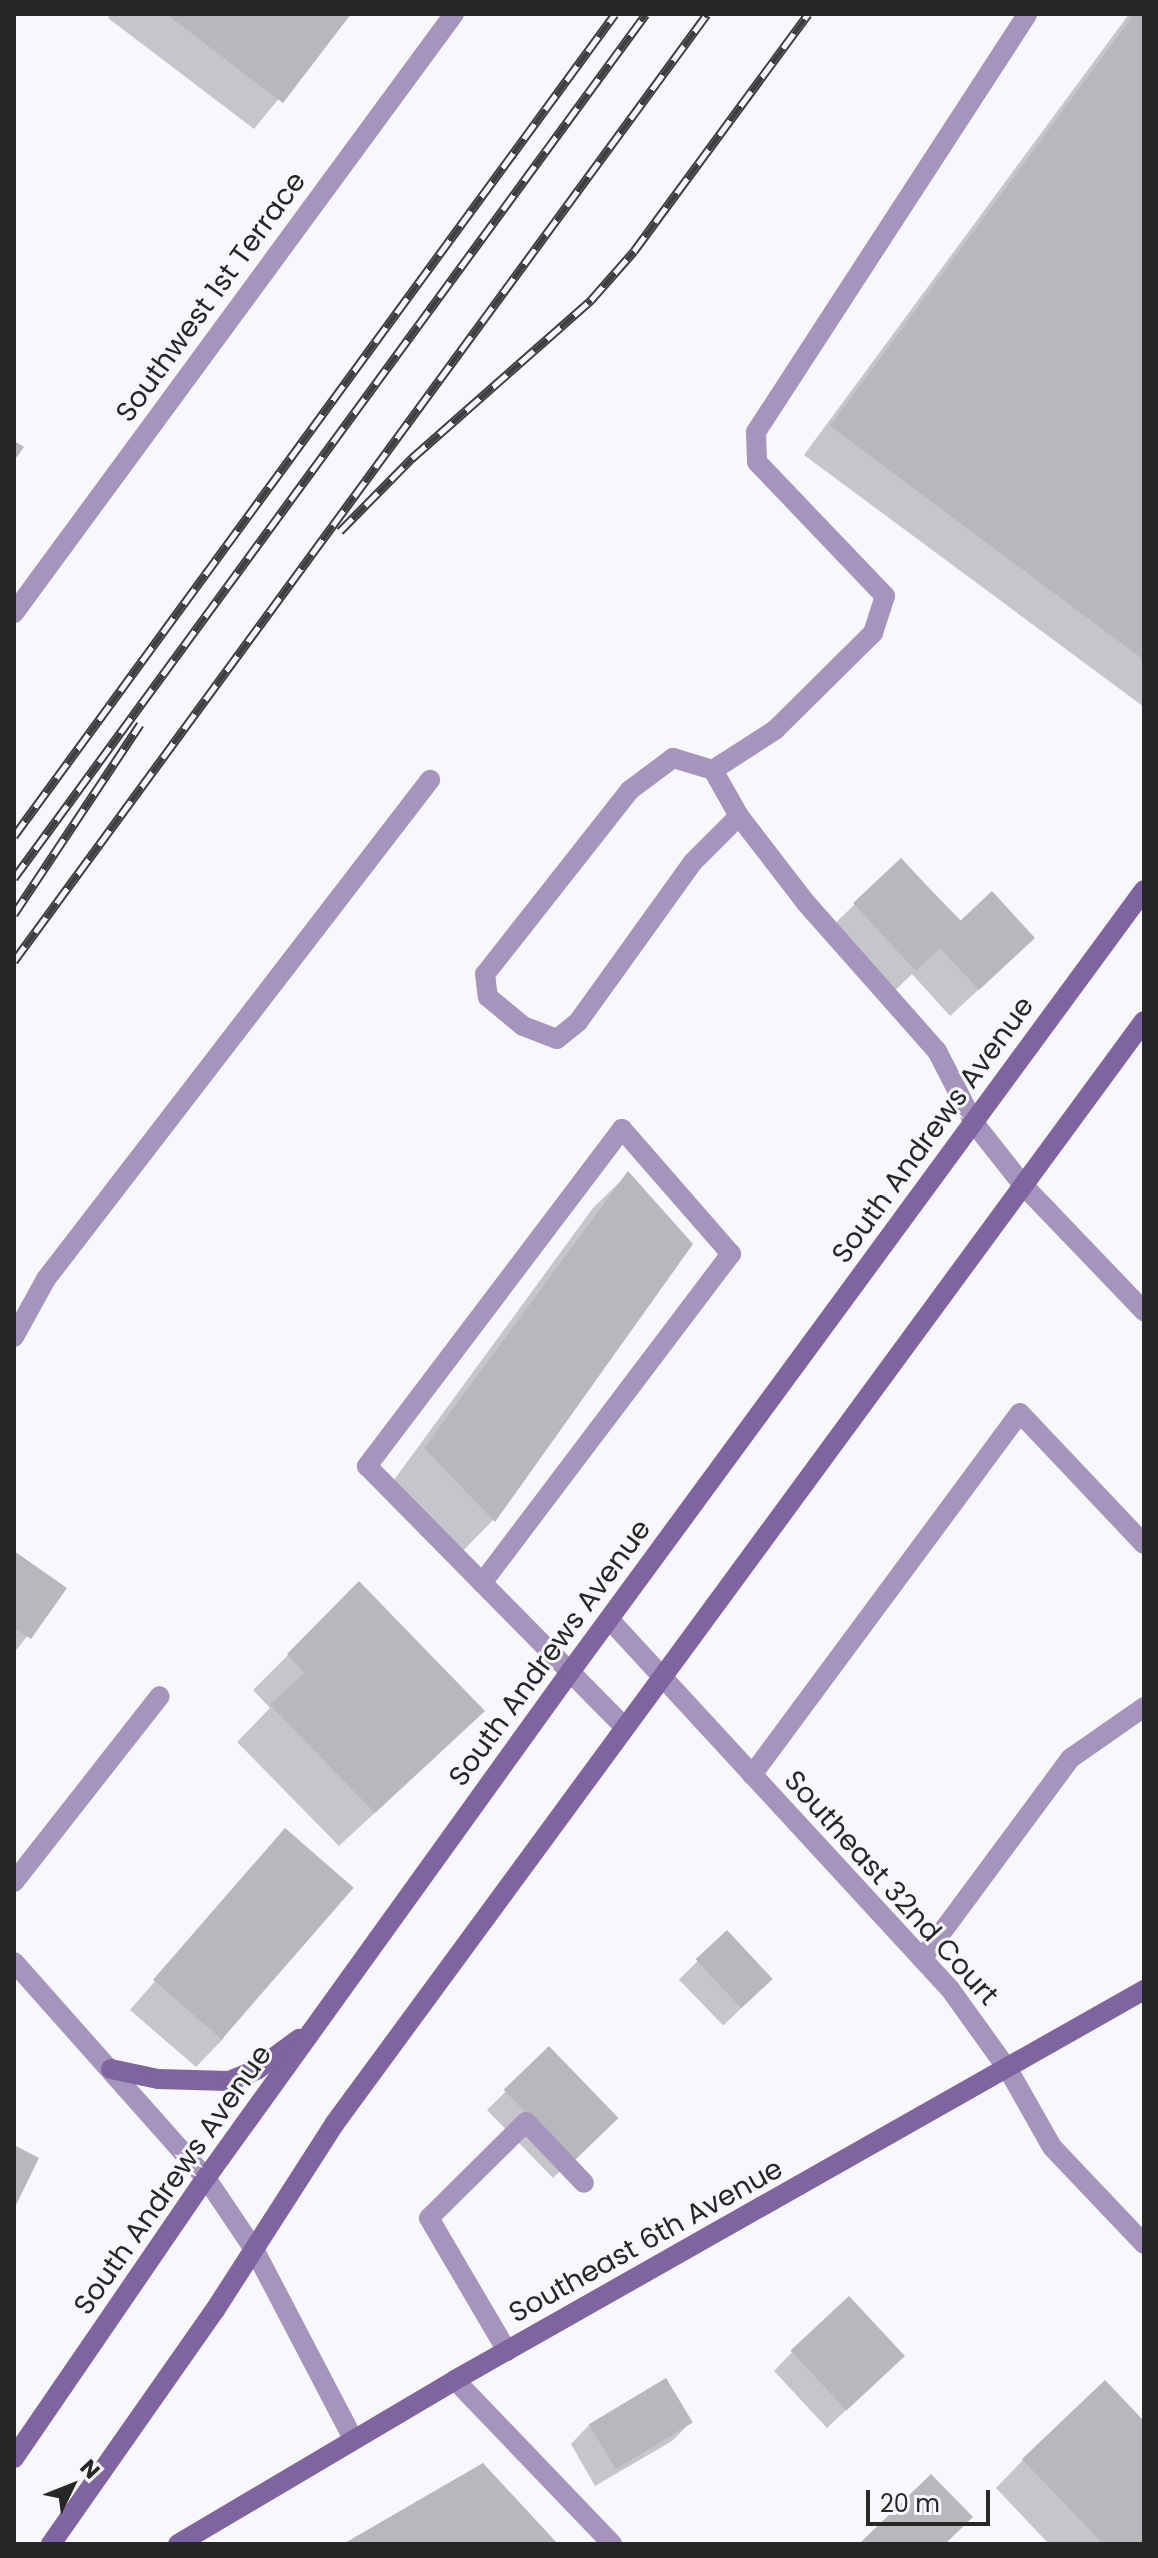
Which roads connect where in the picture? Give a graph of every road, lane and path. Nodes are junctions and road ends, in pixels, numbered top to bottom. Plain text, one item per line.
1 (454, 14) edge
2 (1027, 14) edge
3 (14, 613) edge
4 (713, 770) junction
5 (430, 780) dead end
6 (739, 816) junction
7 (1144, 890) edge
8 (1144, 1021) edge
9 (974, 1123) junction
10 (1023, 1185) junction
11 (1144, 1311) edge
12 (14, 1337) edge
13 (1144, 1544) edge
14 (482, 1583) junction
15 (609, 1619) junction
16 (570, 1672) junction
17 (660, 1675) junction
18 (160, 1696) dead end
19 (1144, 1707) edge
20 (623, 1726) junction
21 (752, 1775) junction
22 (14, 1882) edge
23 (922, 1959) junction
24 (14, 1962) edge
25 (1144, 1990) edge
26 (315, 2027) junction
27 (111, 2069) junction
28 (1009, 2071) junction
29 (206, 2178) junction
30 (584, 2183) dead end
31 (1144, 2244) edge
32 (255, 2251) junction
33 (507, 2351) junction
34 (455, 2380) junction
35 (354, 2440) junction
36 (14, 2458) edge
37 (191, 2541) edge
38 (51, 2544) edge
39 (612, 2544) edge

1 - 3 street, Southwest 1st Terrace
2 - 4 street
4 - 6 street
4 - 6 street
5 - 12 street
6 - 9 street
7 - 9 street, South Andrews Avenue
8 - 10 street
9 - 10 street
9 - 15 street, South Andrews Avenue
10 - 11 street
10 - 17 street
13 - 21 street
14 - 14 street
14 - 16 street
15 - 16 street, South Andrews Avenue
15 - 17 street, Southeast 32nd Court
16 - 20 street
16 - 26 street, South Andrews Avenue
17 - 20 street
17 - 21 street, Southeast 32nd Court
18 - 22 street
19 - 23 street
20 - 32 street
21 - 23 street, Southeast 32nd Court
23 - 28 street, Southeast 32nd Court
24 - 27 street
25 - 28 street, Southeast 6th Avenue
26 - 27 street
26 - 29 street, South Andrews Avenue
27 - 29 street
28 - 31 street, Southeast 32nd Court
28 - 33 street, Southeast 6th Avenue
29 - 32 street
29 - 36 street, South Andrews Avenue
30 - 33 street
32 - 35 street
32 - 38 street
33 - 34 street, Southeast 6th Avenue
34 - 35 street, Southeast 6th Avenue
34 - 39 street
35 - 37 street, Southeast 6th Avenue

